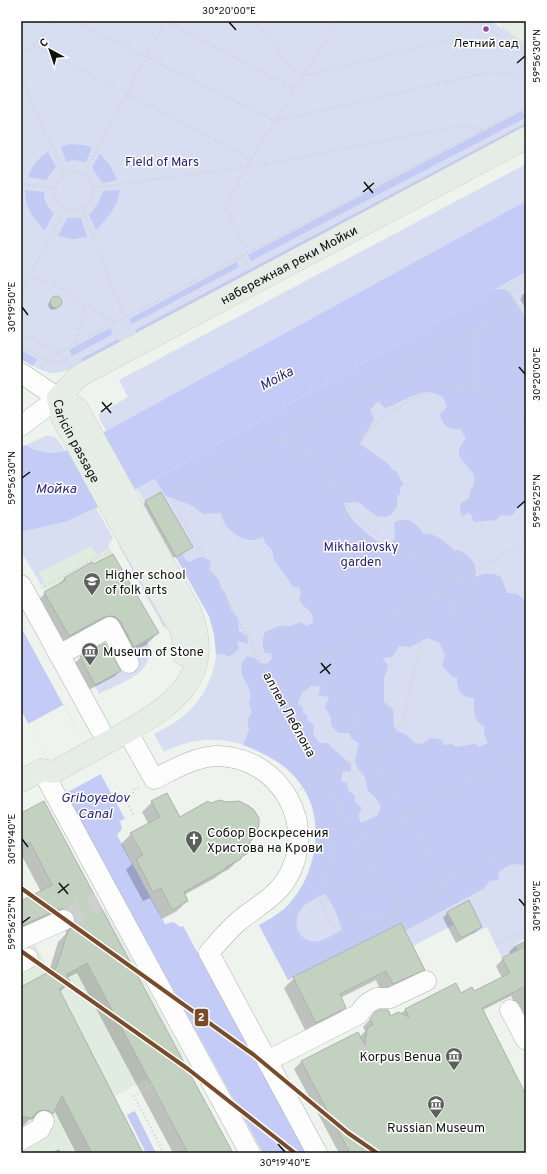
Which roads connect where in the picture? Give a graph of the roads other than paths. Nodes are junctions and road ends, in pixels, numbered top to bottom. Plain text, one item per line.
1 (507, 30) edge
2 (519, 38) edge
3 (526, 138) edge
4 (526, 154) edge
5 (30, 371) edge
6 (58, 398) junction
7 (21, 426) edge
8 (116, 498) junction
9 (30, 587) edge
10 (59, 655) junction
11 (129, 663) dead end
12 (127, 731) junction
13 (90, 740) junction
14 (48, 767) junction
15 (21, 781) edge
16 (64, 920) tunnel mouth
17 (21, 939) edge
18 (426, 981) dead end
19 (510, 1010) dead end
20 (526, 1040) edge
21 (267, 1061) junction
22 (44, 1121) dead end
23 (21, 1140) edge
24 (250, 1153) edge
25 (317, 1153) edge

1 - 2 main road
3 - 6 main road, набережная реки Мойки
4 - 6 main road, набережная реки Мойки
5 - 6 street
6 - 7 street, набережная реки Мойки
6 - 8 main road, Caricin passage
8 - 12 main road, Caricin passage
8 - 13 main road, Caricin passage
9 - 10 street
10 - 11 street
10 - 13 street
12 - 13 main road, Caricin passage
12 - 21 street
13 - 14 main road
14 - 15 main road
14 - 24 street
16 - 17 street
18 - 21 street
19 - 20 street
21 - 25 street
22 - 23 street

